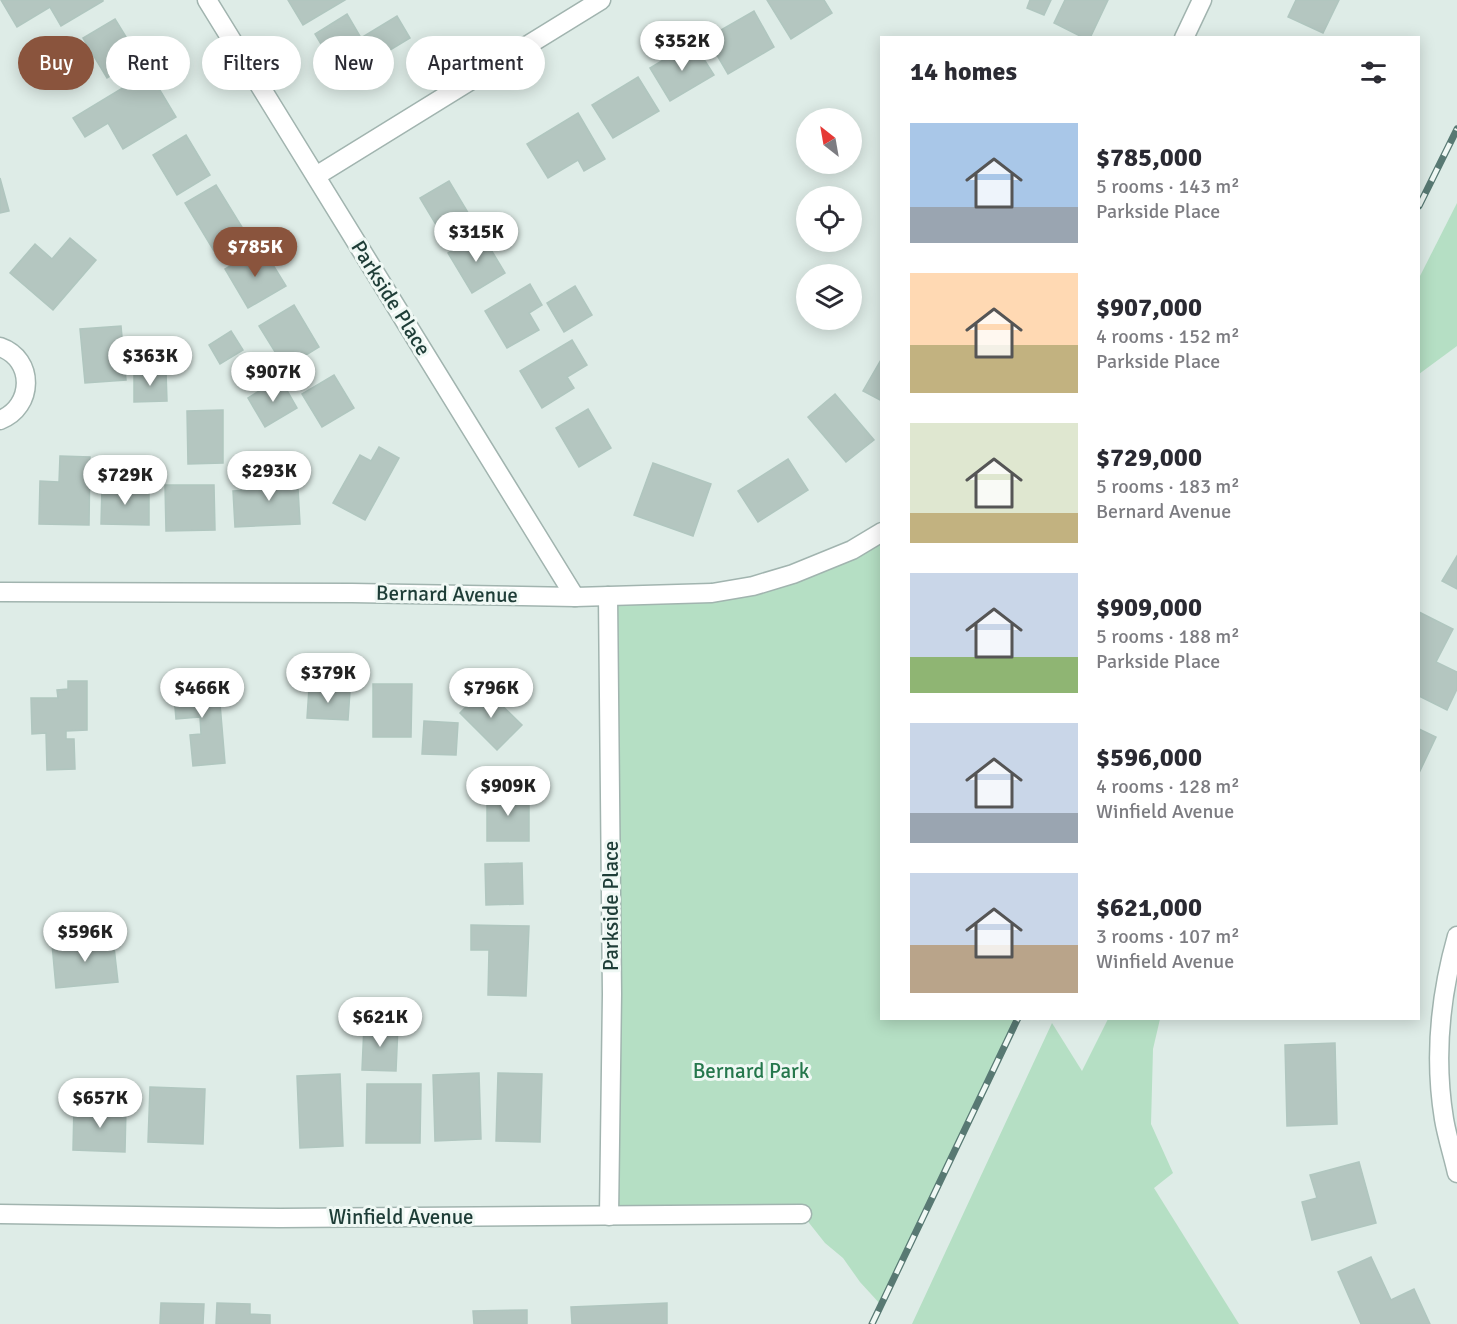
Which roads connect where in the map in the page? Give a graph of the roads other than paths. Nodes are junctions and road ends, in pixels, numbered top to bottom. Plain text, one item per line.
1 (207, 0) edge
2 (602, 0) edge
3 (1202, 0) edge
4 (1185, 36) edge
5 (316, 176) junction
6 (0, 347) edge
7 (0, 420) edge
8 (880, 533) edge
9 (0, 592) edge
10 (608, 596) junction
11 (575, 597) junction
12 (1457, 936) edge
13 (1457, 1173) edge
14 (0, 1214) edge
15 (802, 1214) dead end
16 (609, 1216) junction

1 - 5 street, Parkside Place
2 - 5 street
3 - 4 street
5 - 11 street, Parkside Place
6 - 7 street
8 - 10 street, Bernard Avenue
9 - 11 street, Bernard Avenue
10 - 11 street, Bernard Avenue
10 - 16 street, Parkside Place
12 - 13 street
14 - 16 street, Winfield Avenue
15 - 16 street, Winfield Avenue

